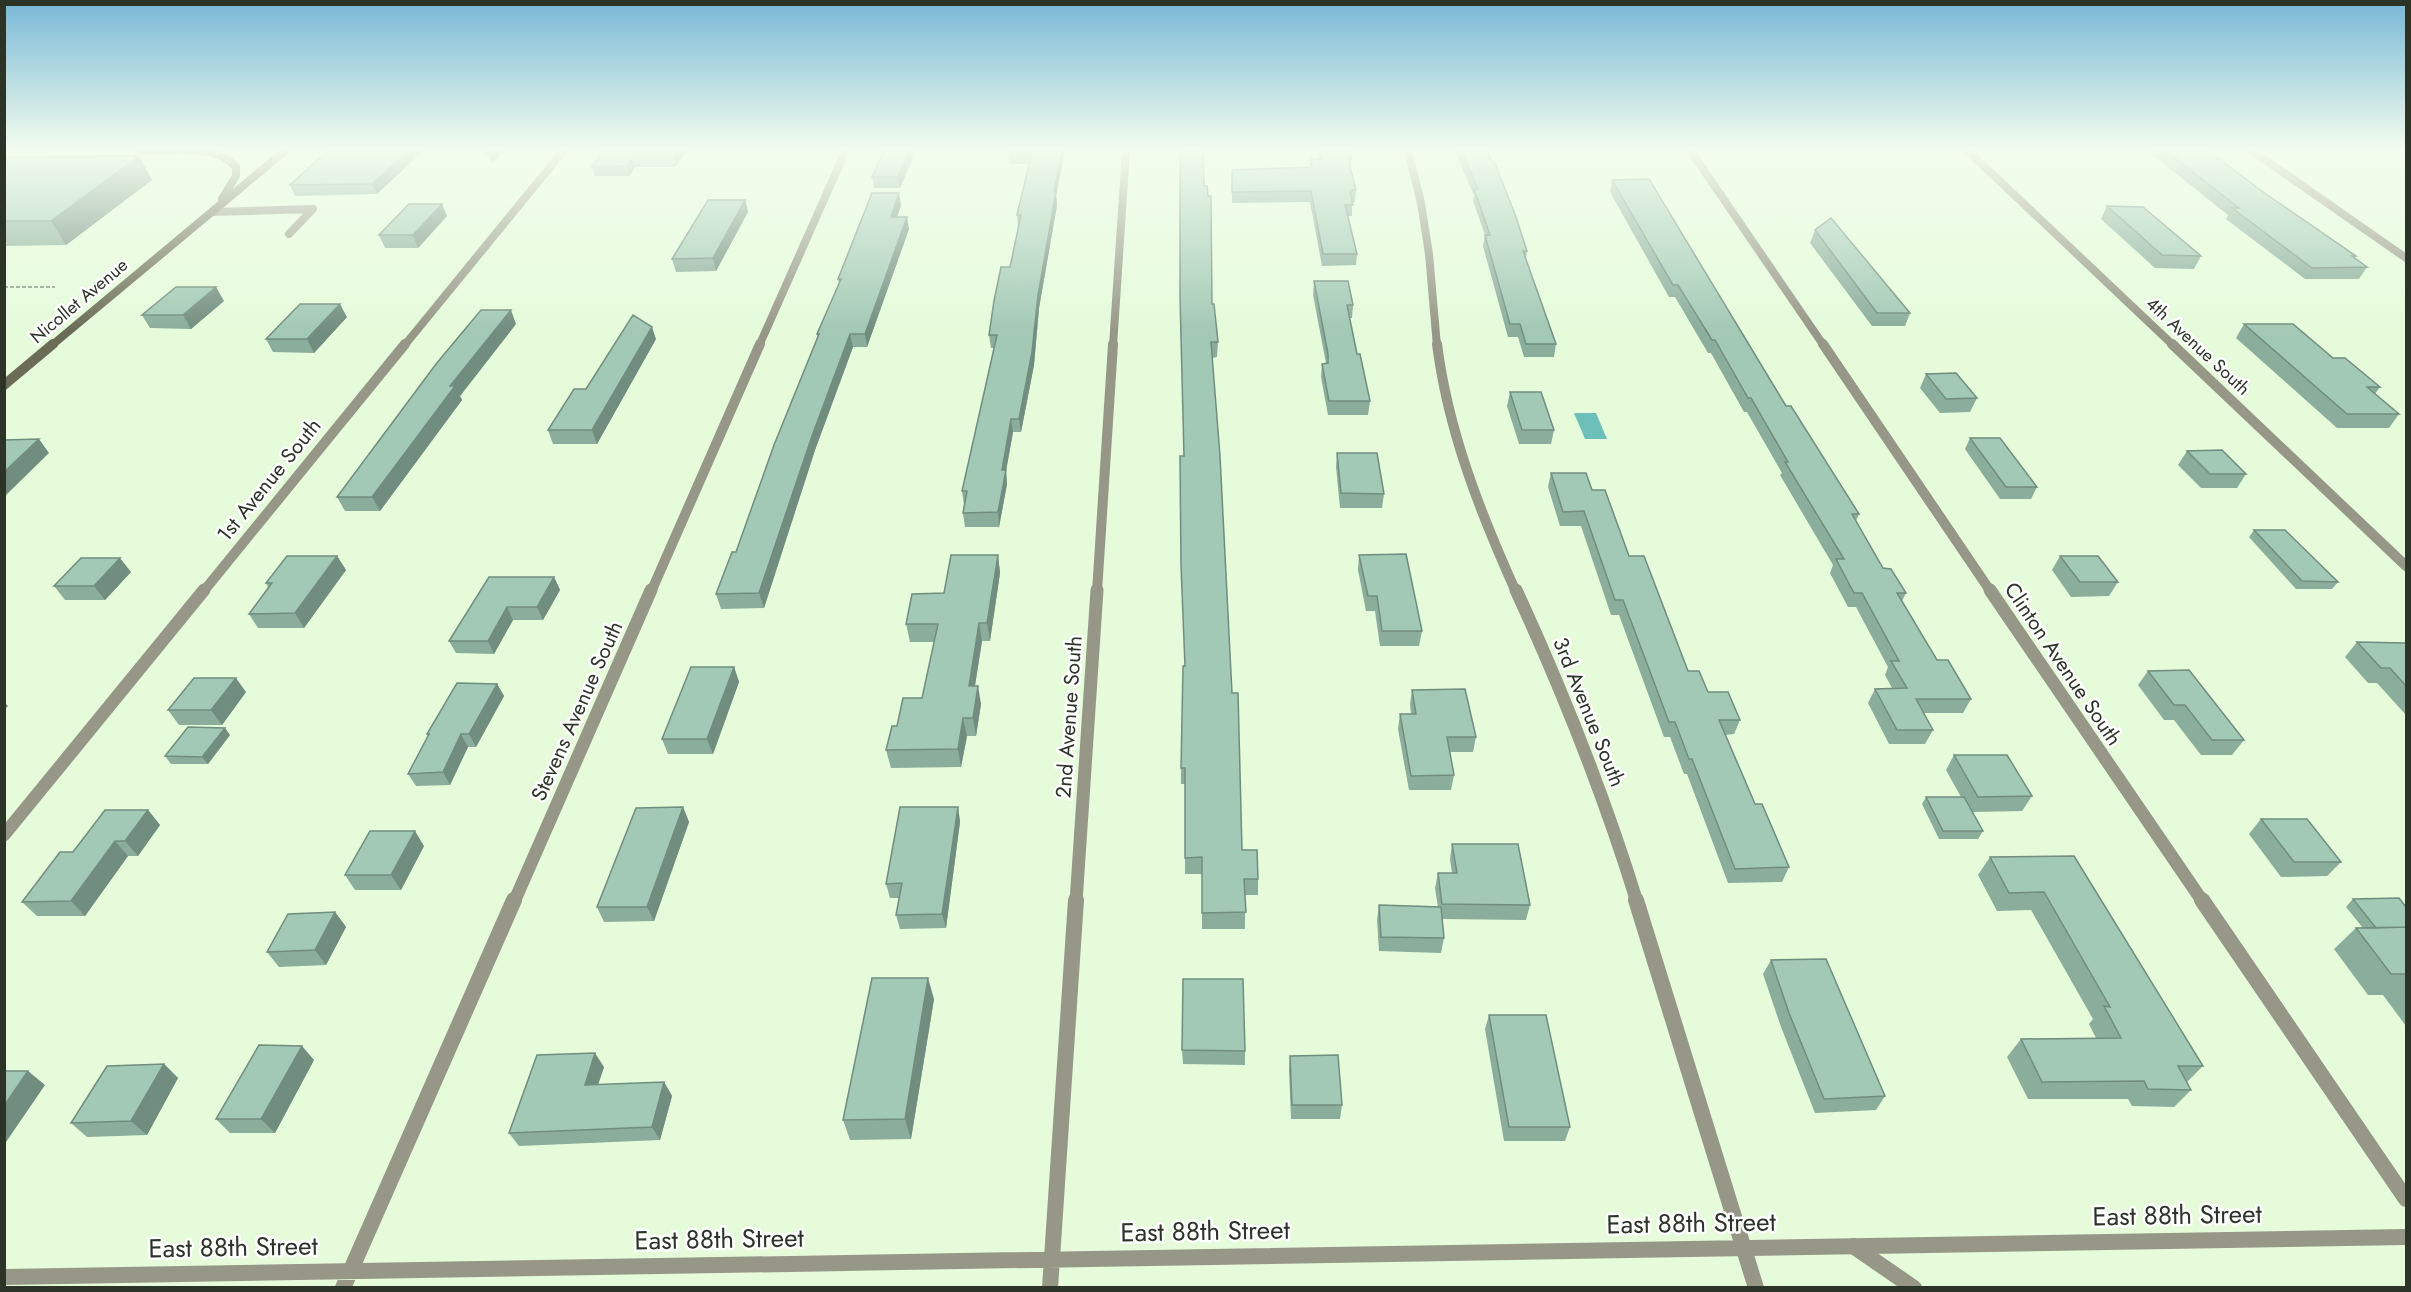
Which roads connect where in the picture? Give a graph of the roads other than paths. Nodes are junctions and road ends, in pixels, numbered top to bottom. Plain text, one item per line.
1 (269, 210) edge
2 (312, 210) edge
3 (515, 210) edge
4 (819, 210) edge
5 (1122, 210) edge
6 (1422, 210) edge
7 (1731, 210) edge
8 (2031, 210) edge
9 (2338, 210) edge
10 (212, 212) joint
11 (289, 234) dead end
12 (2406, 258) edge
13 (4, 385) edge
14 (2406, 566) edge
15 (4, 835) edge
16 (2406, 1199) edge
17 (2406, 1237) edge
18 (1853, 1246) junction
19 (1744, 1248) junction
20 (1052, 1258) junction
21 (4, 1277) edge
22 (347, 1279) edge
23 (1050, 1287) edge
24 (1756, 1287) edge
25 (1914, 1287) edge

1 - 10 street
2 - 11 street
3 - 15 street, 1st Avenue South
4 - 22 street, Stevens Avenue South
5 - 20 street, 2nd Avenue South
6 - 19 street, 3rd Avenue South
7 - 16 street, Clinton Avenue South
8 - 14 street, 4th Avenue South
9 - 12 street
10 - 13 main road, Nicollet Avenue
17 - 18 street, East 88th Street
18 - 19 street, East 88th Street
18 - 25 street
19 - 20 street, East 88th Street
19 - 24 street, 3rd Avenue South
20 - 22 street, East 88th Street
20 - 23 street, 2nd Avenue South
21 - 22 street, East 88th Street

